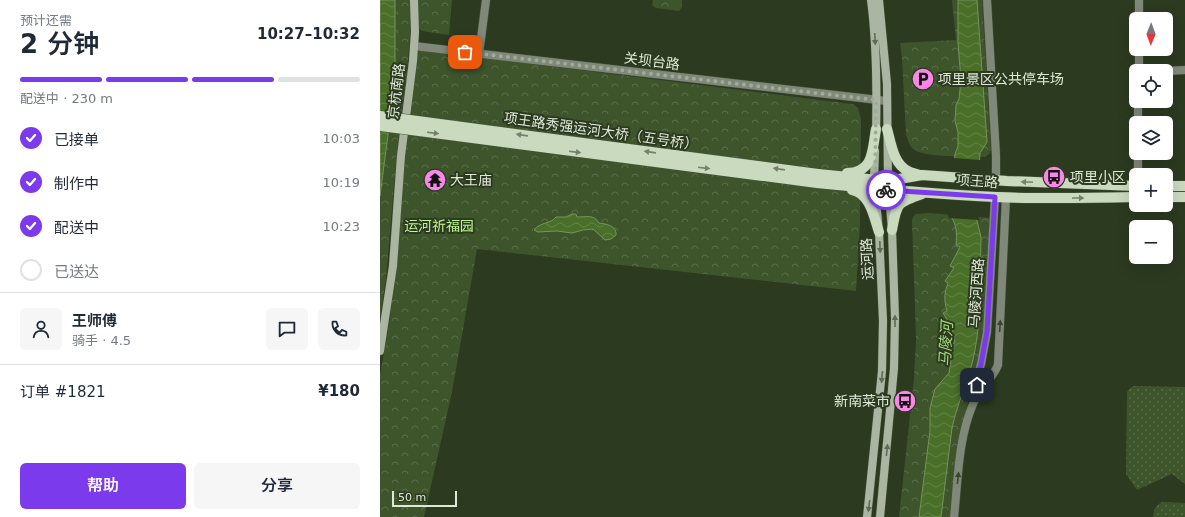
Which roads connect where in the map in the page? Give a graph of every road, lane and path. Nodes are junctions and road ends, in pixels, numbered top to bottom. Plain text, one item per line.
1 (414, 0) edge
2 (486, 0) edge
3 (871, 0) edge
4 (879, 0) edge
5 (987, 0) edge
6 (1139, 0) edge
7 (1139, 12) edge
8 (414, 46) junction
9 (479, 54) junction
10 (1185, 70) edge
11 (1173, 71) edge
12 (876, 100) junction
13 (887, 101) junction
14 (380, 116) edge
15 (380, 126) edge
16 (876, 129) junction
17 (887, 129) junction
18 (922, 175) junction
19 (821, 179) junction
20 (996, 180) junction
21 (875, 185) junction
22 (888, 186) junction
23 (1129, 186) edge
24 (1173, 186) edge
25 (1185, 186) edge
26 (927, 192) junction
27 (995, 197) junction
28 (1006, 197) junction
29 (1173, 197) edge
30 (1185, 197) edge
31 (1129, 198) edge
32 (892, 230) junction
33 (879, 232) junction
34 (380, 351) edge
35 (982, 387) junction
36 (867, 517) edge
37 (880, 517) edge
38 (954, 517) edge

1 - 8 street, 京杭南路
2 - 9 street
3 -> 12 street, 运河路
4 - 13 street, 运河路
5 - 20 street
6 - 7 street
8 - 9 street, 关坝台路
8 - 34 street, 京杭南路
9 - 12 street, 关坝台路
10 - 11 street
12 - 13 street, 关坝台路
12 - 16 street, 运河路
13 - 17 street, 运河路
19 -> 14 main road, 项王路秀强运河大桥（五号桥）, bridge
15 -> 19 main road, 项王路秀强运河大桥（五号桥）, bridge
16 - 19 main road
16 - 21 street, 运河路
17 - 18 main road
17 - 22 street, 运河路
18 - 20 main road, 项王路
18 - 22 main road, 项王路
19 - 21 main road, 项王路
19 - 33 main road
23 -> 20 main road, 项王路
21 - 22 main road, 项王路
21 - 33 street, 运河路
22 - 26 main road, 项王路
22 - 32 street, 运河路
24 - 25 main road
26 - 27 main road, 项王路
26 - 32 main road
27 - 28 main road, 项王路
27 - 35 street, 马陵河西路
28 -> 31 main road, 项王路
35 -> 28 street, 马陵河西路
29 - 30 main road
37 -> 32 street, 运河路
33 -> 36 street, 运河路
38 -> 35 street, 马陵河西路

